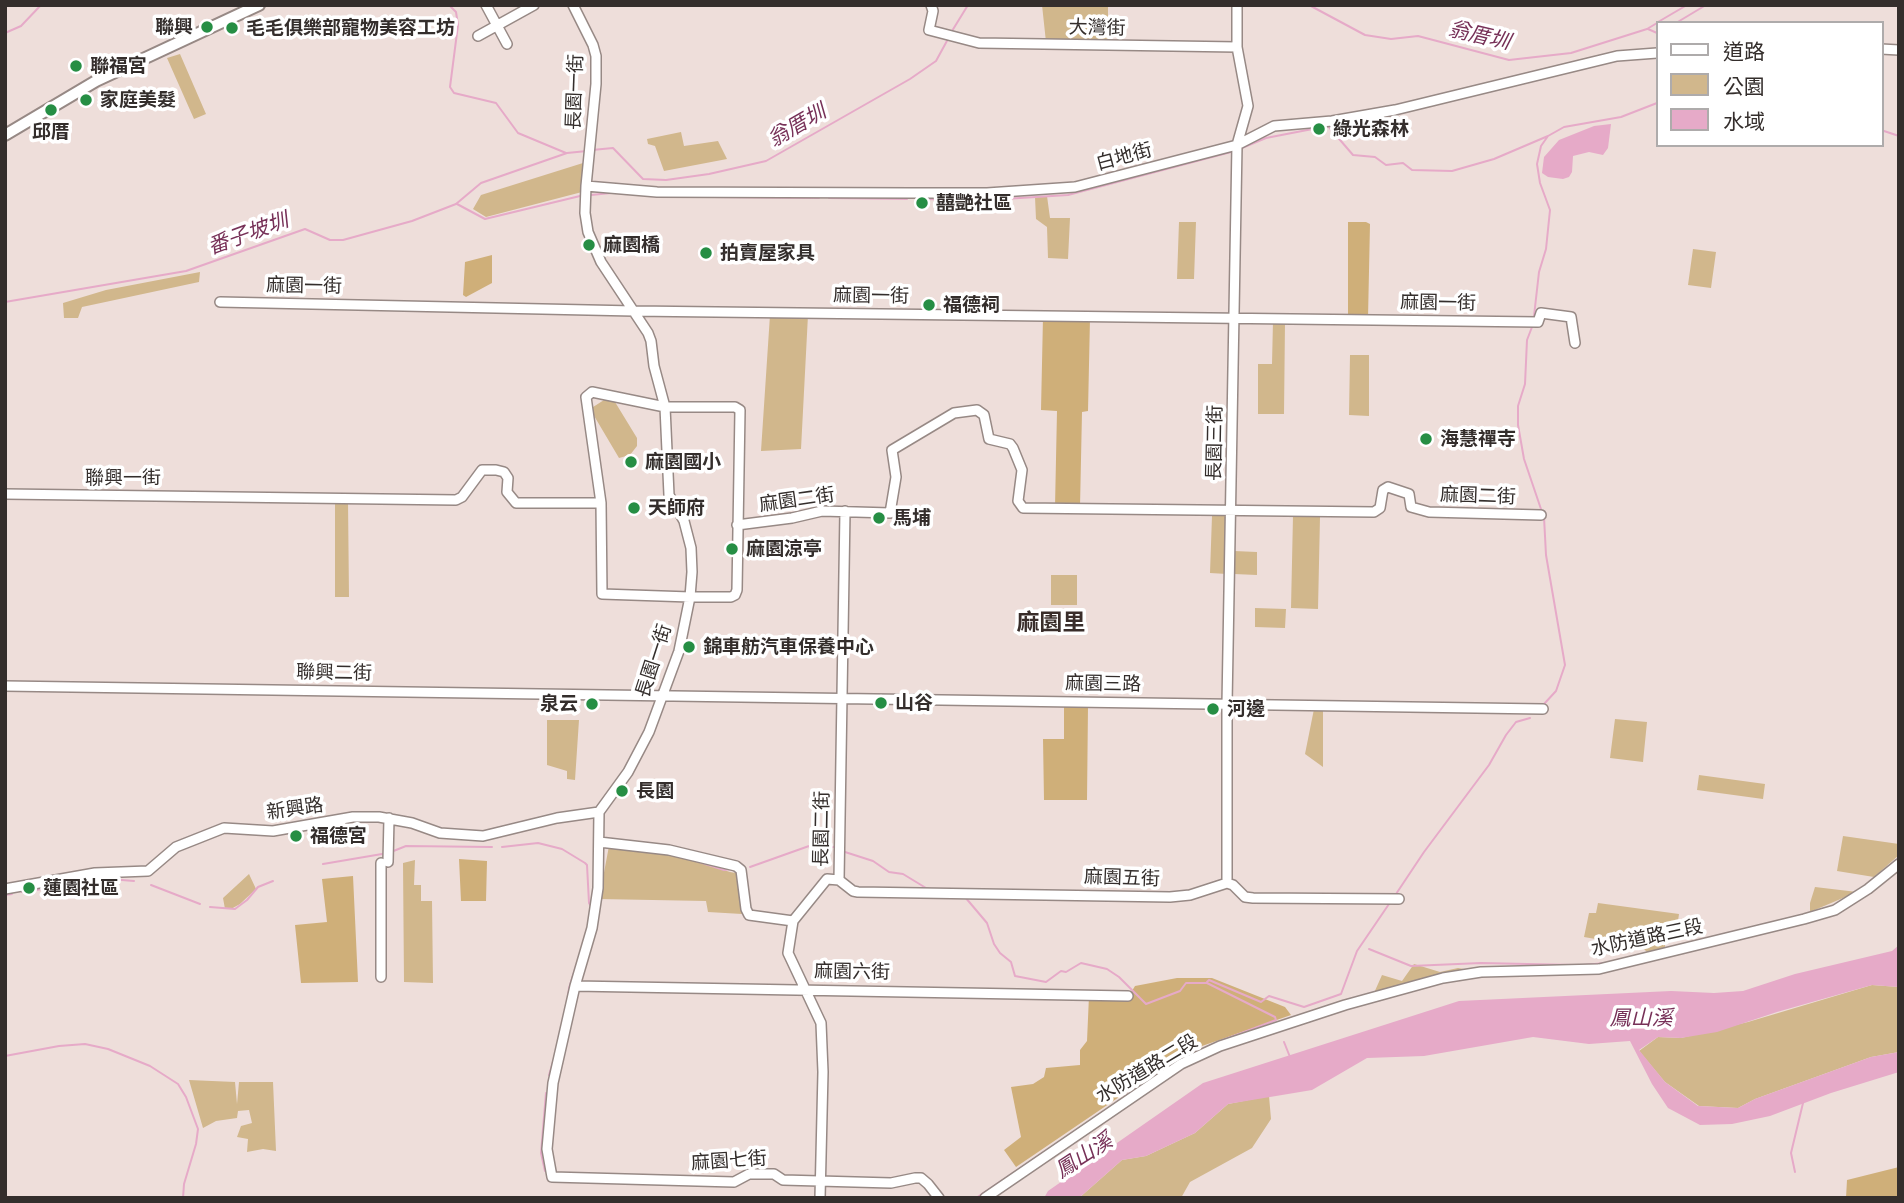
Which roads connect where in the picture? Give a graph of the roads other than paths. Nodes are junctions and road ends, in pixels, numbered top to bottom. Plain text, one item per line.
1 (259, 5) edge
2 (486, 5) edge
3 (573, 5) edge
4 (931, 5) edge
5 (1237, 5) edge
6 (532, 6) edge
7 (497, 26) junction
8 (478, 36) dead end
9 (507, 44) dead end
10 (1237, 47) junction
11 (1656, 53) edge
12 (5, 135) edge
13 (1237, 145) junction
14 (586, 186) junction
15 (220, 302) dead end
16 (634, 311) junction
17 (1234, 318) junction
18 (1575, 343) dead end
19 (665, 407) junction
20 (5, 494) edge
21 (601, 503) junction
22 (1231, 511) junction
23 (845, 512) junction
24 (1541, 515) dead end
25 (737, 525) junction
26 (690, 597) junction
27 (5, 686) edge
28 (662, 696) junction
29 (841, 698) junction
30 (1227, 704) junction
31 (1543, 709) dead end
32 (599, 812) junction
33 (389, 818) junction
34 (598, 842) junction
35 (1899, 864) edge
36 (839, 880) junction
37 (1227, 883) junction
38 (5, 889) edge
39 (1399, 900) dead end
40 (793, 921) junction
41 (381, 977) dead end
42 (575, 986) junction
43 (804, 988) junction
44 (1128, 996) dead end
45 (1345, 1005) joint
46 (821, 1182) junction
47 (820, 1198) edge
48 (939, 1198) edge
49 (985, 1198) edge

1 - 12 main road
2 - 7 street
3 - 14 street, 長園一街
4 - 10 street, 大灣街
5 - 10 street, 長園三街
6 - 7 street
7 - 8 street
7 - 9 street
10 - 13 street, 長園三街
11 - 13 street, 白地街
13 - 14 street, 白地街
13 - 17 street, 長園三街
14 - 16 street, 長園一街
15 - 16 street, 麻園一街
16 - 17 street, 麻園一街
16 - 19 street, 長園一街
17 - 18 street, 麻園一街
17 - 22 street, 長園三街
19 - 21 street, 麻園二街
19 - 25 street, 麻園二街
19 - 26 street, 長園一街
20 - 21 street, 聯興一街
21 - 26 street
22 - 23 street, 麻園二街
22 - 24 street, 麻園二街
22 - 30 street, 長園三街
23 - 25 street, 麻園二街
23 - 29 street, 長園二街
25 - 26 street
26 - 28 street, 長園一街
27 - 28 street, 聯興二街
28 - 29 street, 麻園三路
28 - 32 street, 長園一街
29 - 30 street, 麻園三路
29 - 36 street, 長園二街
30 - 31 street, 麻園三路
30 - 37 street, 長園三街
32 - 33 street, 新興路
32 - 34 street
33 - 38 street, 新興路
33 - 41 street
34 - 40 street
34 - 42 street
35 - 45 street, 水防道路三段
36 - 37 street, 麻園五街
36 - 40 street, 長園二街
37 - 39 street
40 - 43 street
42 - 43 street, 麻園六街
42 - 46 street, 麻園七街
43 - 44 street, 麻園六街
43 - 46 street
45 - 49 street, 水防道路二段
46 - 47 street
46 - 48 street, 麻園七街

